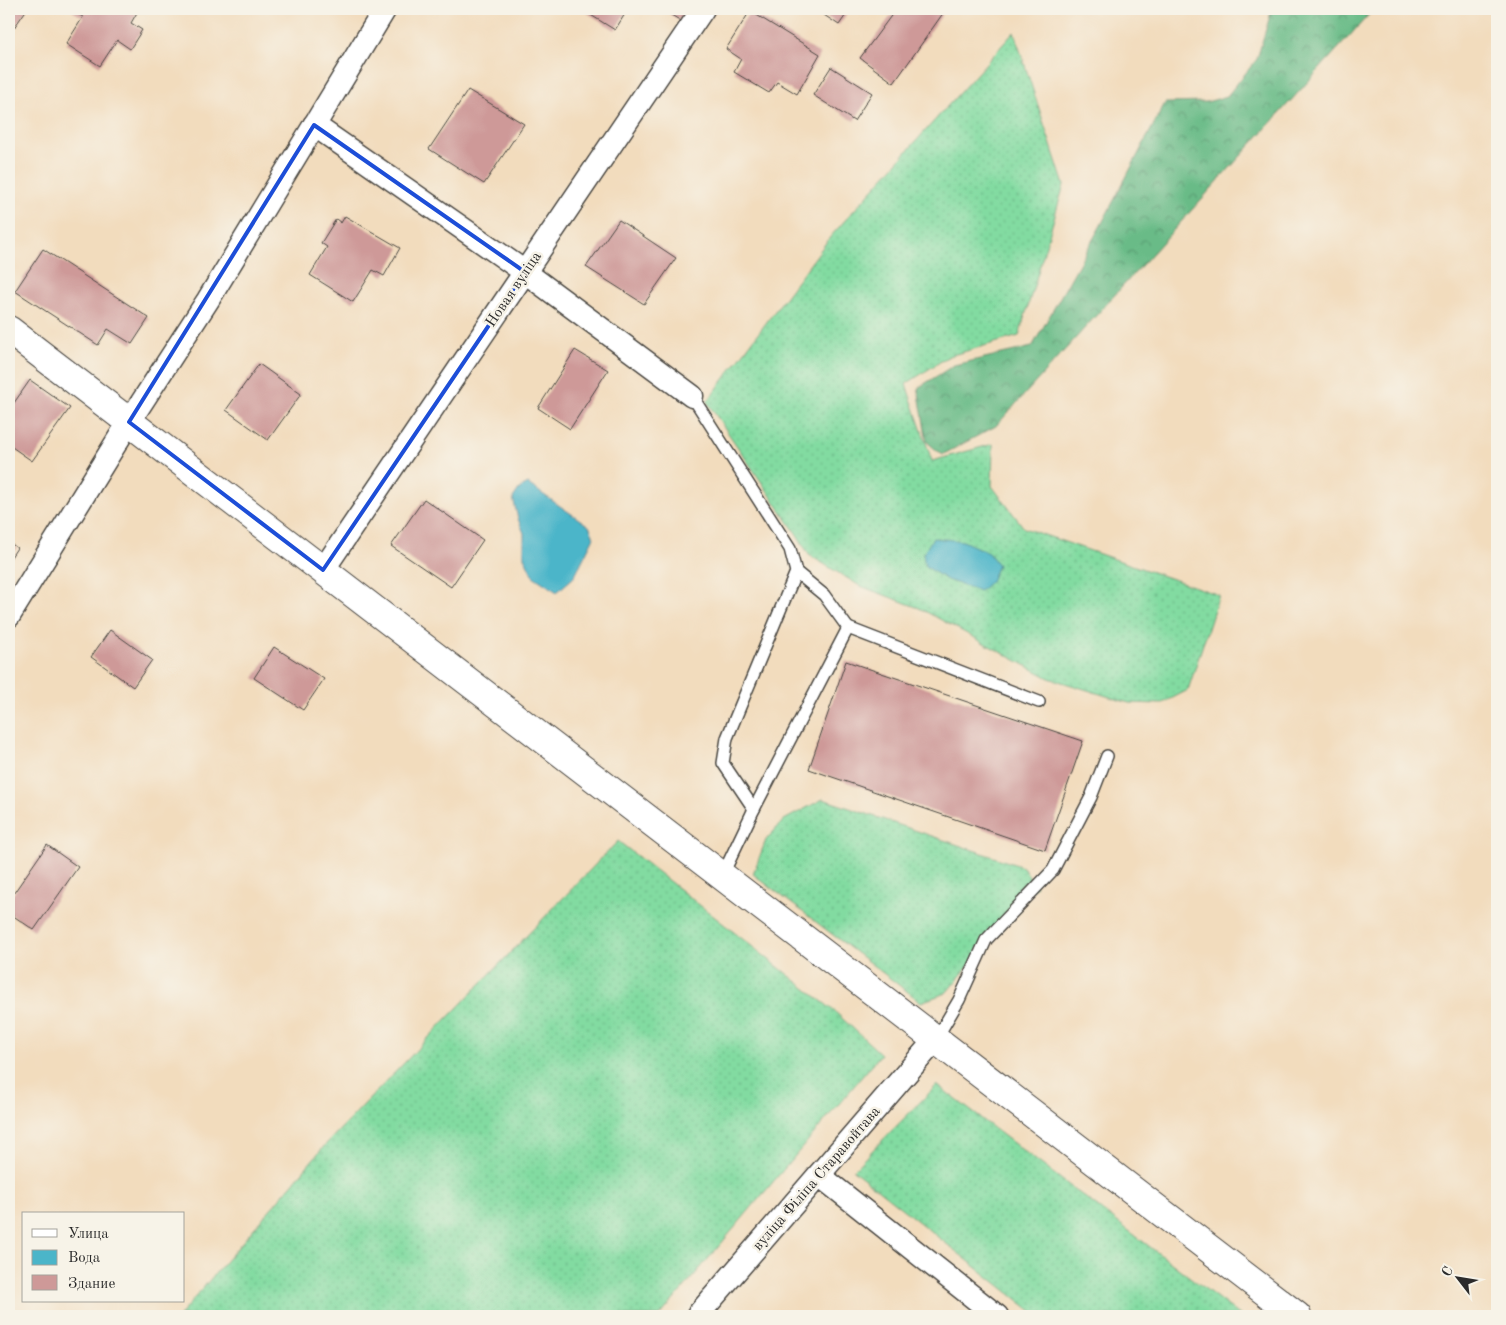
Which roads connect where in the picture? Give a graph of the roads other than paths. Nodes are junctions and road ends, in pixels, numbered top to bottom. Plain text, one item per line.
1 (386, 9) edge
2 (703, 9) edge
3 (314, 125) junction
4 (525, 272) junction
5 (9, 330) edge
6 (692, 396) joint
7 (129, 422) junction
8 (322, 570) junction
9 (796, 572) junction
10 (9, 616) edge
11 (848, 628) junction
12 (1039, 702) dead end
13 (1108, 756) dead end
14 (754, 809) junction
15 (722, 876) junction
16 (936, 1039) junction
17 (819, 1175) junction
18 (697, 1316) edge
19 (997, 1316) edge
20 (1297, 1316) edge

1 - 3 street
2 - 4 street, Новая вуліца
3 - 4 street
3 - 7 street
4 - 6 street
4 - 8 street, Новая вуліца
5 - 7 street
6 - 9 lane
7 - 8 street
7 - 10 street
8 - 15 street
9 - 11 lane
9 - 14 lane
11 - 12 lane
11 - 14 lane
13 - 16 lane
14 - 15 lane
15 - 16 street
16 - 17 street, вуліца Філіпа Старавойтава
16 - 20 street
17 - 18 street, вуліца Філіпа Старавойтава
17 - 19 street

